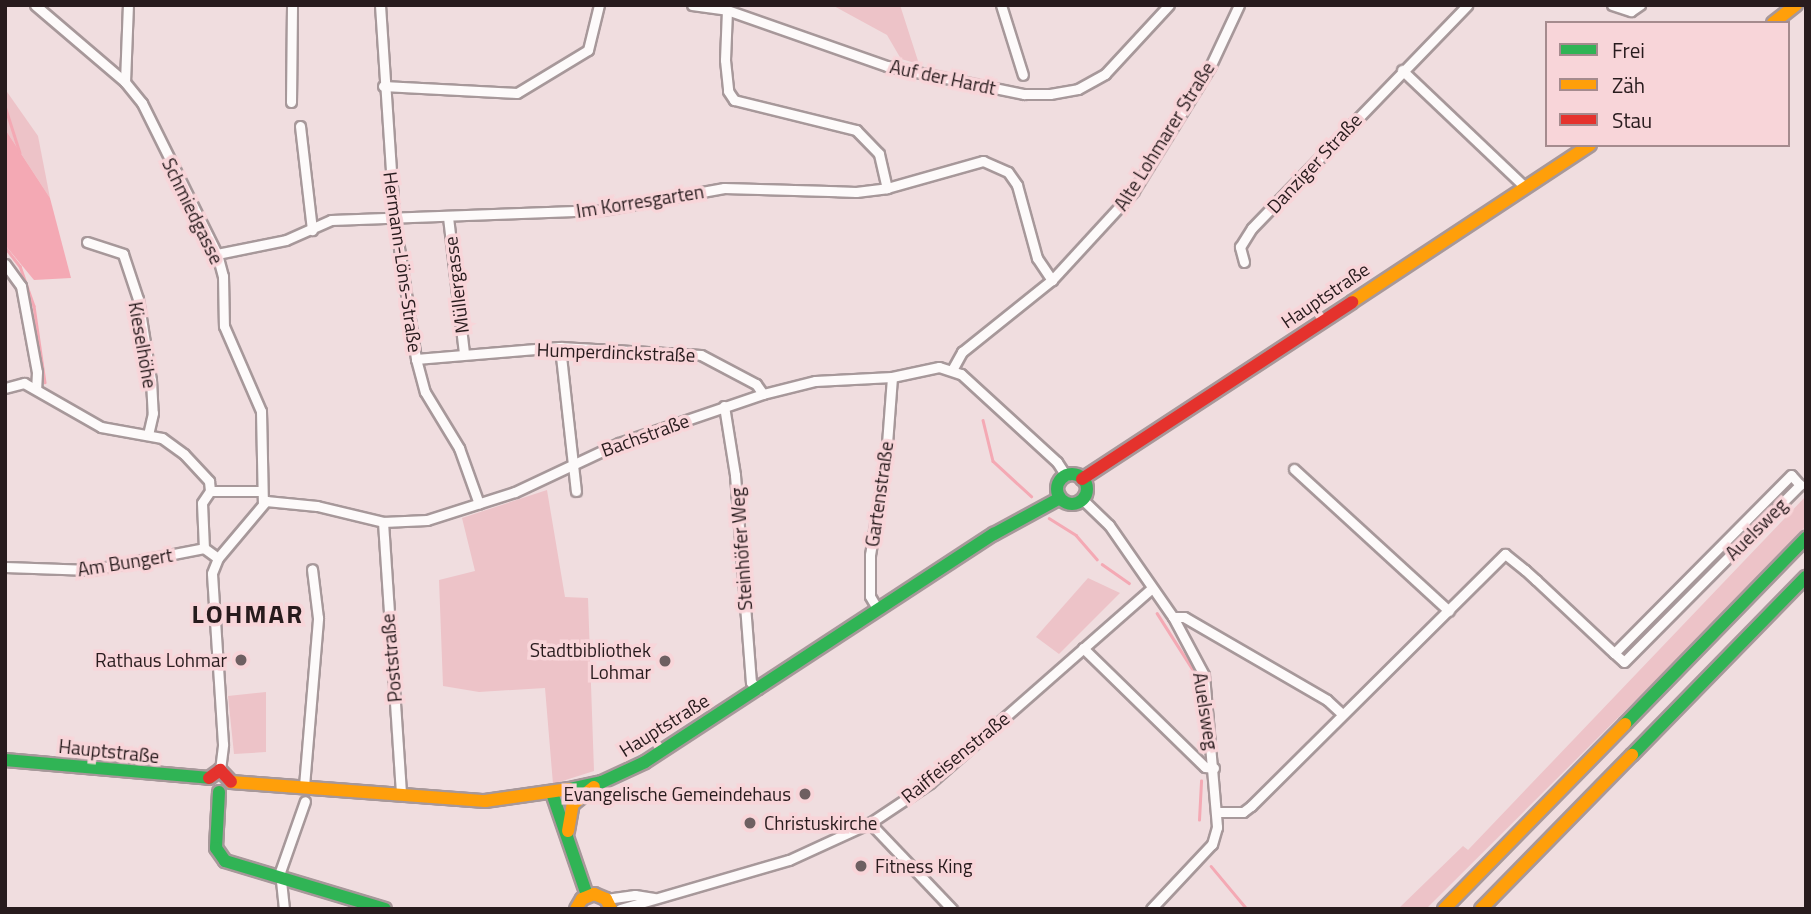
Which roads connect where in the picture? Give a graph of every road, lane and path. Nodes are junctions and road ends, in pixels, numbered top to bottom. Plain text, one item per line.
1 (35, 5) edge
2 (128, 5) edge
3 (292, 5) edge
4 (380, 5) edge
5 (598, 5) edge
6 (692, 5) edge
7 (1001, 5) edge
8 (1169, 5) edge
9 (1239, 5) edge
10 (1467, 5) edge
11 (1612, 5) edge
12 (1640, 5) edge
13 (1796, 5) edge
14 (727, 10) junction
15 (1776, 21) edge
16 (1402, 70) junction
17 (1023, 75) dead end
18 (125, 82) junction
19 (383, 86) junction
20 (292, 102) dead end
21 (300, 126) dead end
22 (1587, 147) edge
23 (1525, 187) junction
24 (887, 188) junction
25 (394, 215) junction
26 (448, 217) junction
27 (312, 230) junction
28 (87, 243) dead end
29 (217, 254) junction
30 (1244, 262) dead end
31 (5, 264) edge
32 (1052, 280) junction
33 (559, 347) junction
34 (464, 353) junction
35 (416, 359) junction
36 (952, 370) junction
37 (892, 377) junction
38 (5, 388) edge
39 (36, 389) junction
40 (763, 394) junction
41 (724, 407) junction
42 (148, 434) junction
43 (570, 467) junction
44 (1294, 469) dead end
45 (1066, 476) junction
46 (1082, 479) junction
47 (210, 491) junction
48 (262, 491) junction
49 (576, 491) dead end
50 (1060, 498) junction
51 (1083, 500) junction
52 (263, 503) junction
53 (479, 504) junction
54 (383, 522) junction
55 (1806, 538) edge
56 (204, 548) junction
57 (218, 558) junction
58 (5, 567) edge
59 (312, 569) dead end
60 (1806, 577) edge
61 (1152, 588) junction
62 (878, 610) junction
63 (1449, 611) junction
64 (1173, 617) junction
65 (1083, 648) junction
66 (1614, 653) junction
67 (758, 689) junction
68 (1342, 714) junction
69 (5, 760) edge
70 (1214, 768) junction
71 (215, 774) junction
72 (231, 782) junction
73 (602, 782) junction
74 (304, 786) junction
75 (219, 792) junction
76 (552, 793) junction
77 (401, 794) junction
78 (305, 801) dead end
79 (1218, 812) junction
80 (870, 823) junction
81 (568, 842) junction
82 (280, 880) junction
83 (587, 895) junction
84 (656, 898) junction
85 (608, 904) edge
86 (284, 909) edge
87 (385, 909) edge
88 (576, 909) edge
89 (620, 909) edge
90 (952, 909) edge
91 (1152, 909) edge
92 (1444, 909) edge
93 (1482, 909) edge

1 - 18 street, Schmiedgasse
2 - 18 street
3 - 20 street
4 - 19 street, Hermann-Löns-Straße
5 - 19 street
6 - 14 street, Auf der Hardt
7 - 17 street
8 - 14 street, Auf der Hardt
9 - 32 street, Alte Lohmarer Straße
10 - 16 street, Danziger Straße
11 - 12 street
13 - 15 main road
14 - 24 street
16 - 23 street
16 - 30 street, Danziger Straße
18 - 29 street, Schmiedgasse
19 - 25 street, Hermann-Löns-Straße
21 - 27 street
22 - 23 main road, Hauptstraße
23 - 46 main road, Hauptstraße
24 - 26 street, Im Korresgarten
24 - 32 street, Im Korresgarten
25 - 26 street, Im Korresgarten
25 - 27 street, Im Korresgarten
25 - 35 street, Hermann-Löns-Straße
26 - 34 street, Müllergasse
27 - 29 street, Im Korresgarten
28 - 42 street, Kieselhöhe
29 - 48 street, Schmiedgasse
31 - 39 street
32 - 36 street, Alte Lohmarer Straße
33 - 34 street, Humperdinckstraße
33 - 40 street, Humperdinckstraße
33 - 43 street
34 - 35 street, Humperdinckstraße
35 - 53 street, Hermann-Löns-Straße
36 - 37 street, Bachstraße
36 - 45 street
37 - 40 street, Bachstraße
37 - 62 street, Gartenstraße
38 - 39 street
39 - 42 street
40 - 41 street, Bachstraße
41 - 43 street, Bachstraße
41 - 67 street, Steinhöfer Weg
42 - 47 street
43 - 49 street
43 - 53 street, Bachstraße
44 - 63 street
45 - 46 main road
45 - 50 main road
46 - 51 main road
47 - 48 street
47 - 56 street
48 - 52 street, Schmiedgasse
50 - 51 main road
50 - 62 main road, Hauptstraße
51 - 61 street, Auelsweg
52 - 54 street, Bachstraße
52 - 57 street
53 - 54 street, Bachstraße
54 - 77 street, Poststraße
55 - 92 main road
56 - 57 street
56 - 58 street, Am Bungert
57 - 71 street
59 - 74 street
60 - 93 main road
61 - 64 street, Auelsweg
61 - 65 street, Raiffeisenstraße
62 - 67 main road, Hauptstraße
63 - 66 street
63 - 68 street
64 - 68 street
64 - 70 street, Auelsweg
65 - 70 street
65 - 80 street, Raiffeisenstraße
66 - 66 street, Auelsweg
67 - 73 main road, Hauptstraße
68 - 79 street
69 - 71 main road, Hauptstraße
70 - 79 street, Auelsweg
71 - 72 main road
71 - 75 main road
72 - 74 main road, Hauptstraße
72 - 75 main road
73 - 76 main road, Hauptstraße
73 - 81 main road
74 - 77 main road, Hauptstraße
75 - 82 main road
76 - 77 main road, Hauptstraße
76 - 81 main road
78 - 82 street
79 - 91 street, Auelsweg
80 - 84 street, Raiffeisenstraße
80 - 90 street
81 - 83 main road
82 - 86 street
82 - 87 main road
83 - 85 main road
83 - 88 main road
84 - 85 street, Raiffeisenstraße
84 - 89 street, Raiffeisenstraße

